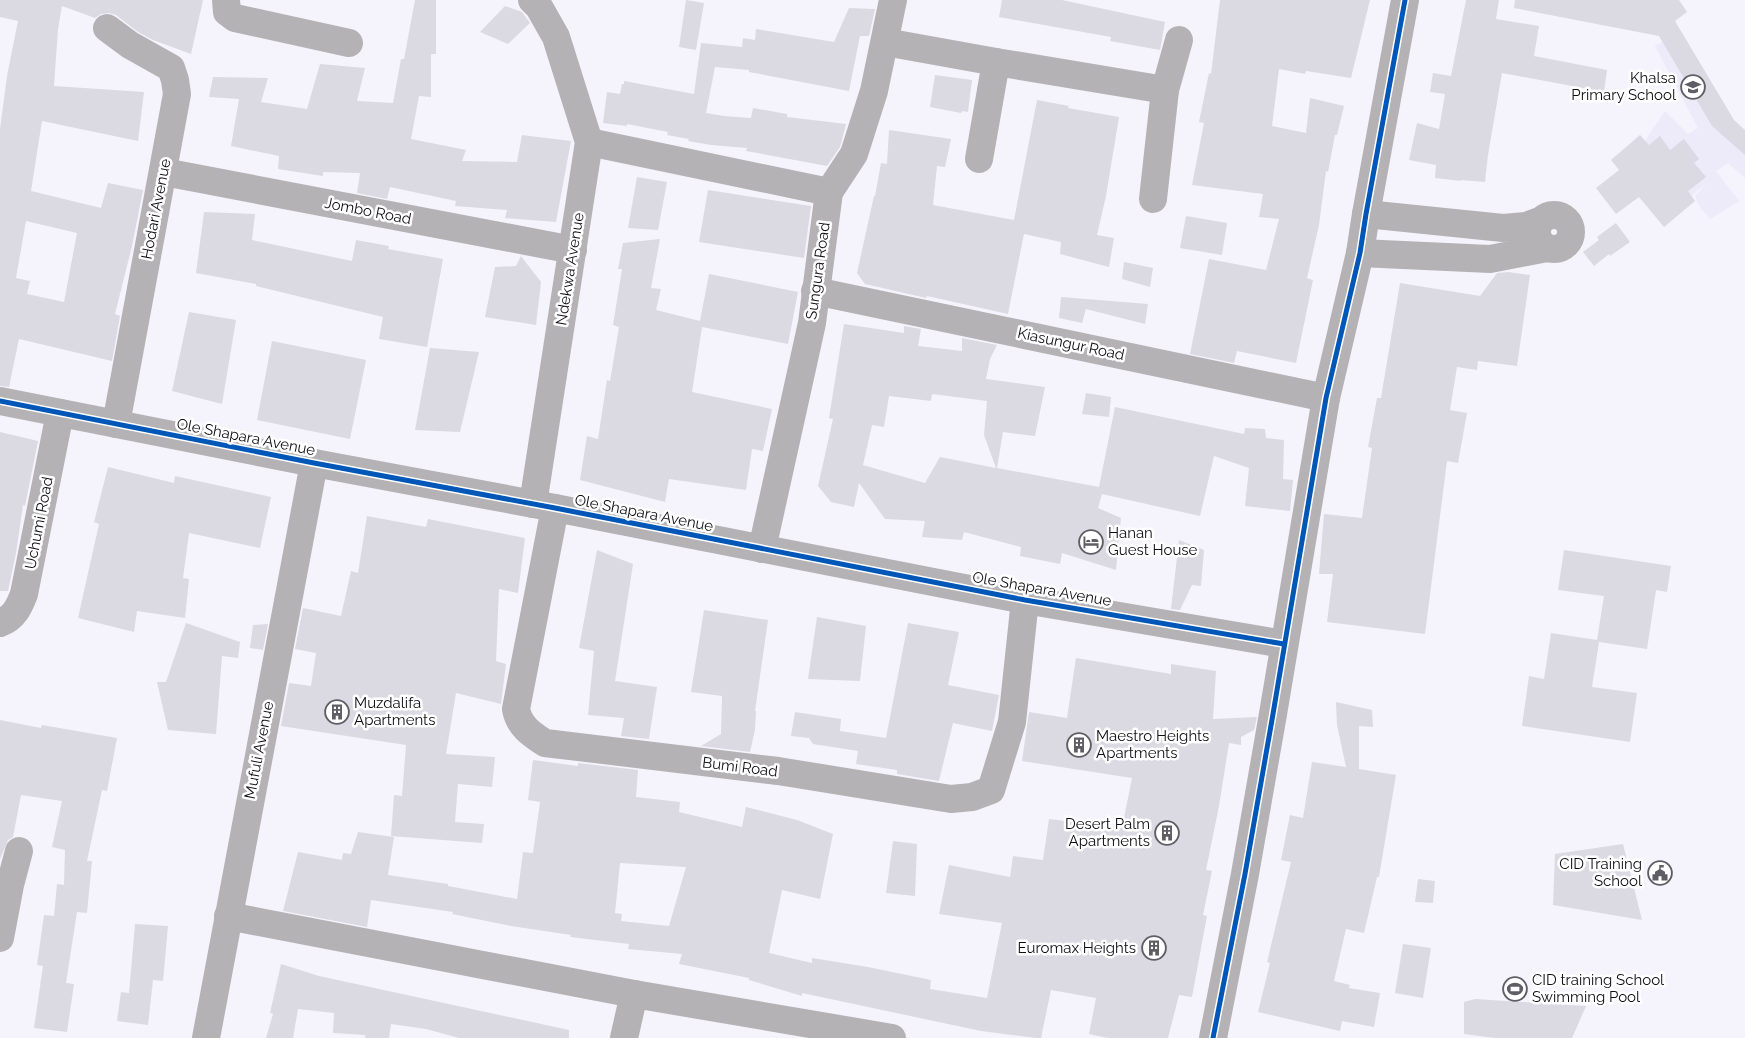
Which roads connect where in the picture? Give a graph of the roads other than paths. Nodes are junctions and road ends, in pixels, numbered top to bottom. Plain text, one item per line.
1 (226, 0) edge
2 (532, 0) edge
3 (893, 0) edge
4 (1405, 0) edge
5 (107, 28) dead end
6 (1179, 40) dead end
7 (885, 42) junction
8 (349, 43) dead end
9 (996, 62) junction
10 (1165, 90) junction
11 (589, 142) junction
12 (979, 159) dead end
13 (164, 172) junction
14 (828, 192) junction
15 (1152, 199) dead end
16 (1366, 214) junction
17 (573, 250) junction
18 (1360, 253) junction
19 (815, 291) junction
20 (1326, 398) junction
21 (0, 401) edge
22 (60, 413) junction
23 (116, 424) junction
24 (314, 463) junction
25 (544, 506) junction
26 (762, 549) junction
27 (1025, 600) junction
28 (0, 623) edge
29 (1284, 644) junction
30 (19, 851) dead end
31 (5, 884) edge
32 (228, 916) junction
33 (0, 938) edge
34 (634, 994) junction
35 (206, 1038) edge
36 (624, 1038) edge
37 (892, 1038) edge
38 (1213, 1038) edge

1 - 8 street
2 - 11 street, Ndekwa Avenue
3 - 7 street, Sungura Road
4 - 16 street
5 - 13 street, Hodari Avenue
6 - 10 street
7 - 9 street
7 - 14 street, Sungura Road
9 - 10 street
9 - 12 street
10 - 15 street
11 - 14 street
11 - 17 street, Ndekwa Avenue
13 - 17 street, Jombo Road
13 - 23 street, Hodari Avenue
14 - 19 street, Sungura Road
16 - 18 street
16 - 18 street
17 - 25 street, Ndekwa Avenue
18 - 20 street
19 - 20 street, Kiasungur Road
19 - 26 street, Sungura Road
20 - 29 street
21 - 22 street, Ole Shapara Avenue
22 - 23 street, Ole Shapara Avenue
22 - 28 street, Uchumi Road
23 - 24 street, Ole Shapara Avenue
24 - 25 street, Ole Shapara Avenue
24 - 32 street, Mufuli Avenue
25 - 26 street, Ole Shapara Avenue
25 - 27 street, Bumi Road
26 - 27 street, Ole Shapara Avenue
27 - 29 street, Ole Shapara Avenue
29 - 38 street
30 - 31 street
31 - 33 street
32 - 34 street
32 - 35 street, Mufuli Avenue
34 - 36 street
34 - 37 street

